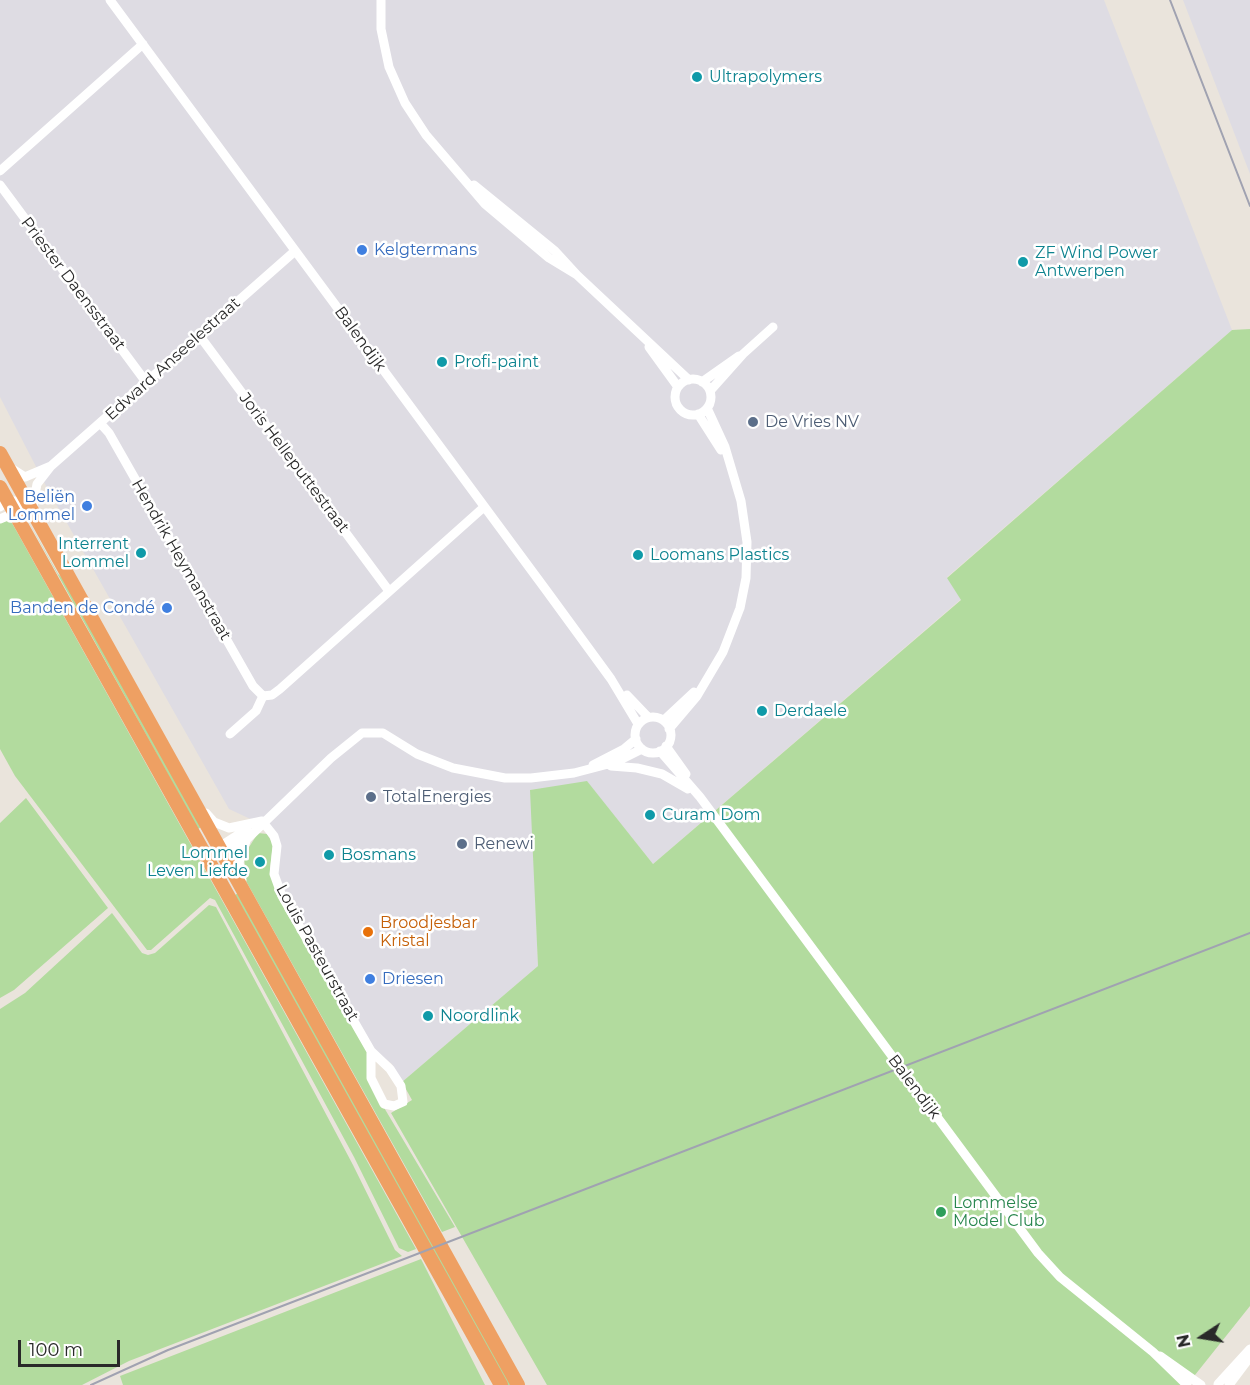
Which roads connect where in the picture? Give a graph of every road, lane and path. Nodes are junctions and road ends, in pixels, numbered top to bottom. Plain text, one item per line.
1 (110, 0) edge
2 (381, 0) edge
3 (143, 44) junction
4 (0, 171) edge
5 (0, 185) edge
6 (295, 251) junction
7 (773, 327) dead end
8 (199, 335) junction
9 (642, 335) junction
10 (743, 354) junction
11 (689, 380) junction
12 (146, 382) junction
13 (702, 382) junction
14 (678, 387) junction
15 (710, 391) junction
16 (707, 408) junction
17 (698, 414) junction
18 (100, 423) junction
19 (727, 457) junction
20 (3, 458) edge
21 (51, 466) junction
22 (0, 487) edge
23 (3, 503) edge
24 (484, 507) junction
25 (32, 511) junction
26 (0, 519) edge
27 (18, 519) junction
28 (389, 591) junction
29 (610, 679) junction
30 (263, 696) junction
31 (648, 717) junction
32 (638, 724) junction
33 (667, 724) junction
34 (230, 734) dead end
35 (636, 739) junction
36 (148, 749) junction
37 (642, 749) junction
38 (663, 749) junction
39 (603, 766) junction
40 (588, 768) junction
41 (187, 789) junction
42 (699, 797) junction
43 (262, 821) junction
44 (247, 839) junction
45 (217, 851) junction
46 (248, 899) junction
47 (255, 942) junction
48 (370, 1051) junction
49 (1250, 1349) edge
50 (1153, 1352) junction
51 (1250, 1357) edge
52 (1219, 1384) edge
53 (501, 1385) edge
54 (518, 1385) edge
55 (1187, 1385) edge
56 (1202, 1385) edge
57 (1229, 1385) edge

1 - 3 street, Balendijk
2 - 9 street
3 - 4 street
3 - 6 street, Balendijk
5 - 12 street, Priester Daensstraat
6 - 8 street, Edward Anseelestraat
6 - 24 street, Balendijk
7 - 10 street
8 - 12 street, Edward Anseelestraat
8 - 28 street, Joris Helleputtestraat
9 - 11 street
9 - 14 street
10 - 13 street
10 - 15 street
11 - 13 street
11 - 14 street
12 - 18 street, Edward Anseelestraat
13 - 15 street
14 - 17 street
15 - 16 street
16 - 17 street
16 - 19 street
17 - 19 street
18 - 21 street, Edward Anseelestraat
18 - 30 street, Hendrik Heymanstraat
19 - 33 street
20 - 21 street, Edward Anseelestraat
20 - 25 highway
21 - 25 street, Edward Anseelestraat
22 - 23 highway
23 - 25 street
23 - 27 highway
24 - 28 street
24 - 29 street, Balendijk
25 - 41 highway
26 - 27 street
27 - 36 highway
28 - 30 street
29 - 31 street, Balendijk
29 - 32 street, Balendijk
30 - 34 street
31 - 32 street
31 - 33 street
32 - 35 street
33 - 38 street
35 - 37 street
35 - 40 street
36 - 45 highway
36 - 47 highway
37 - 38 street
37 - 39 street
38 - 42 street
39 - 40 street
39 - 42 street
40 - 43 street
41 - 43 street
41 - 45 highway
42 - 50 street, Balendijk
43 - 44 street
43 - 45 street
43 - 48 street, Louis Pasteurstraat
44 - 45 street
44 - 46 street
45 - 46 highway
45 - 47 highway
46 - 54 highway
47 - 53 highway
48 - 48 street, Louis Pasteurstraat
49 - 52 street
50 - 55 street, Balendijk
50 - 56 street, Balendijk
51 - 57 street
52 - 56 street

